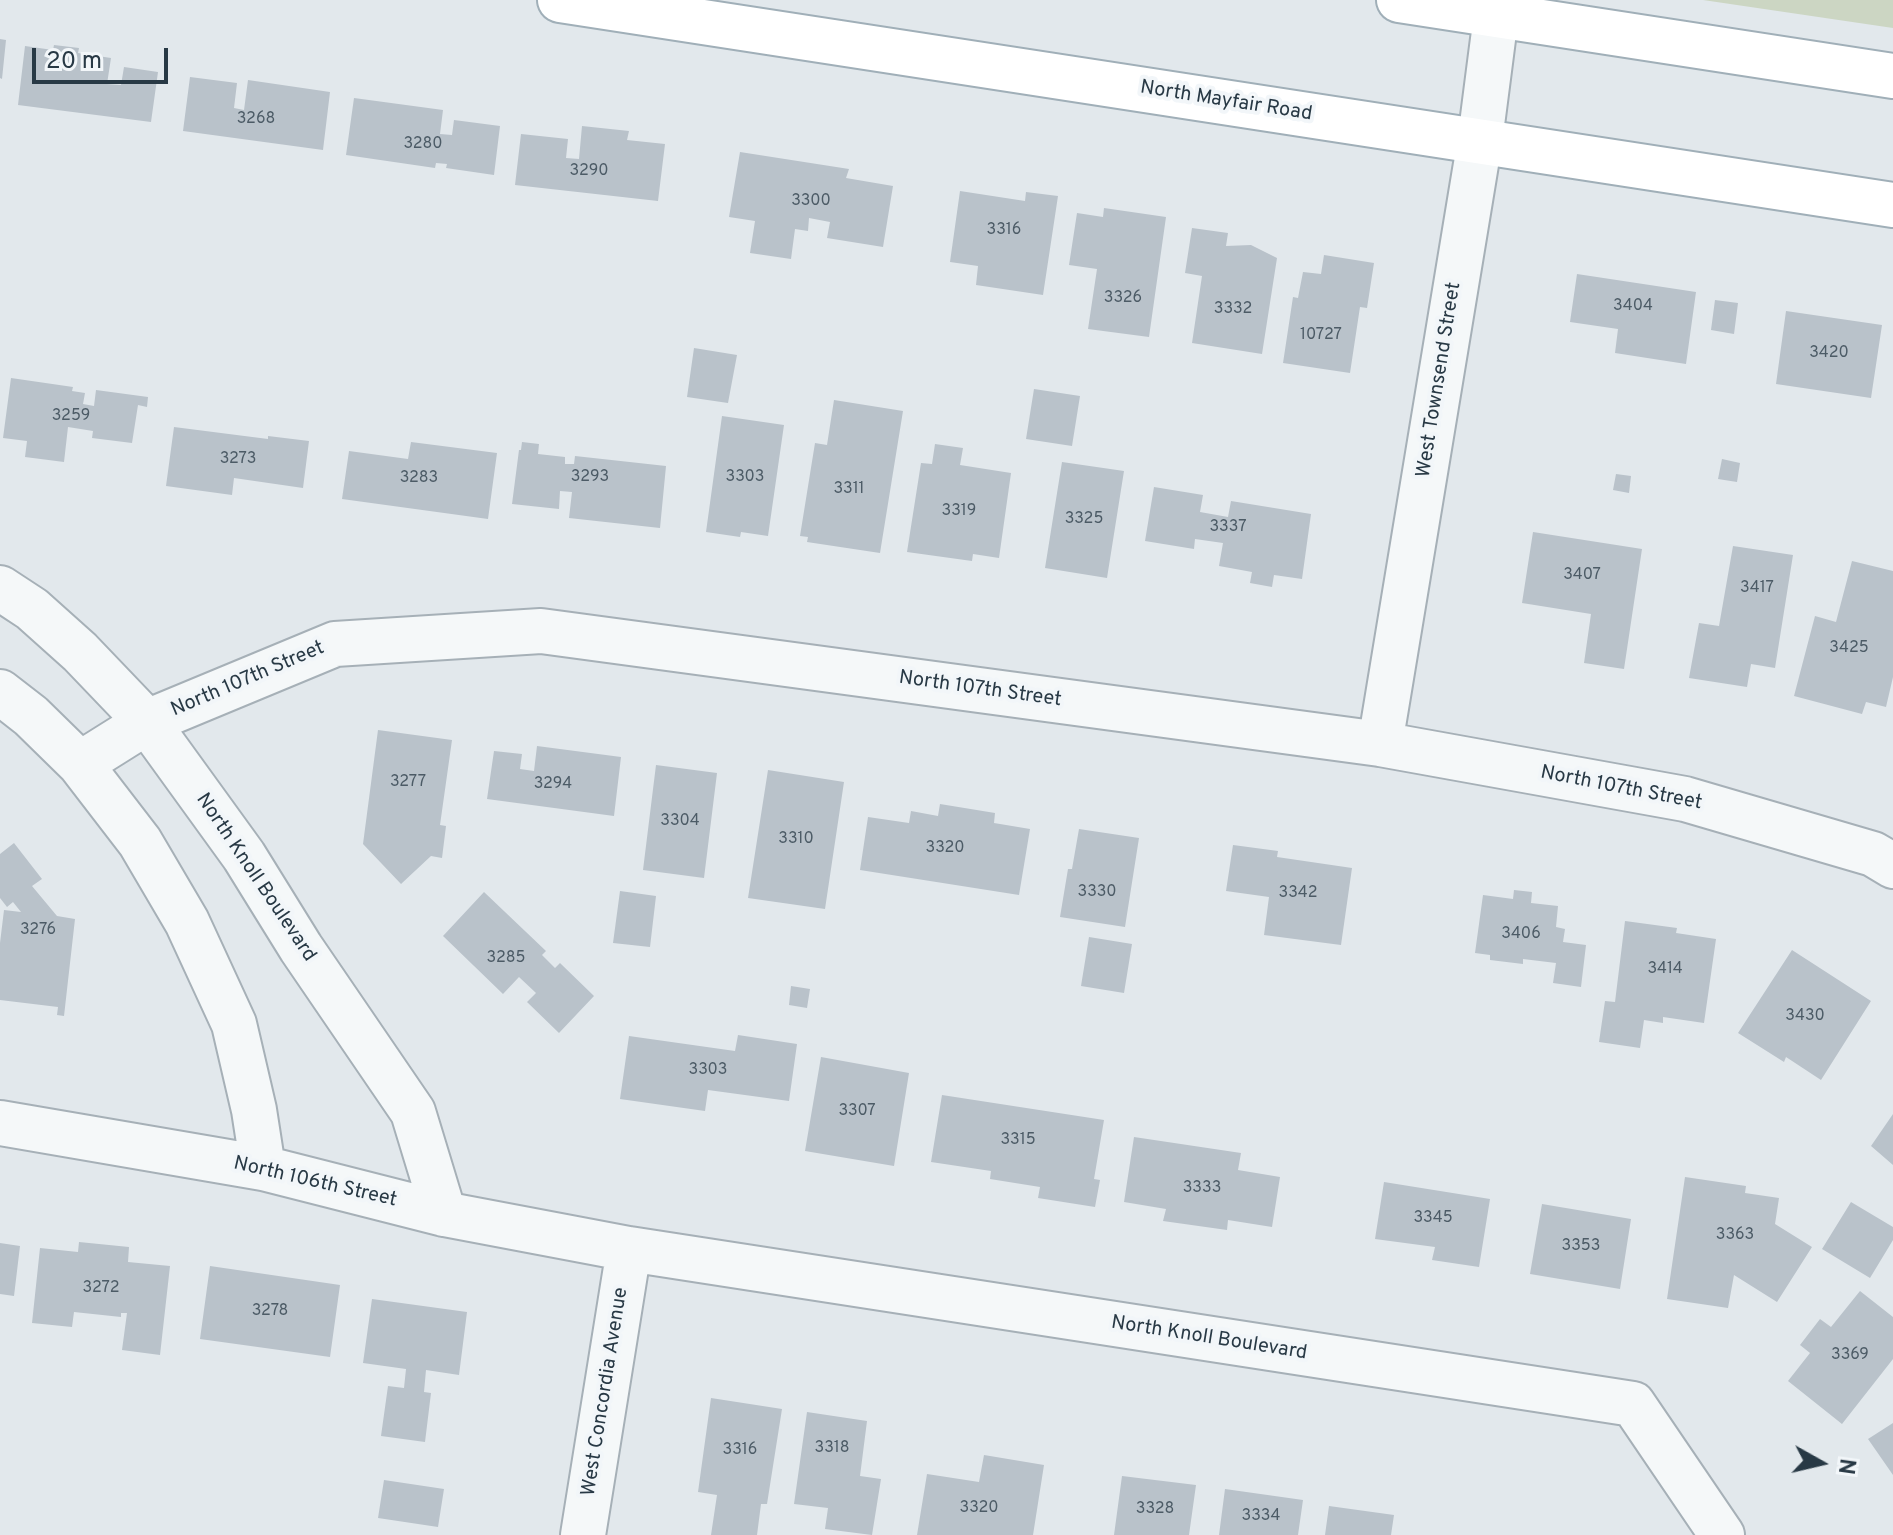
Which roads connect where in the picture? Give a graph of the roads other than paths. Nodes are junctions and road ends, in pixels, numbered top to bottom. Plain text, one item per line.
1 (560, 0) edge
2 (1399, 0) edge
3 (1496, 16) junction
4 (1893, 76) edge
5 (1480, 140) junction
6 (1893, 205) edge
7 (0, 588) edge
8 (0, 692) edge
9 (147, 722) junction
10 (1380, 744) junction
11 (80, 764) junction
12 (1893, 866) edge
13 (0, 1123) edge
14 (263, 1168) junction
15 (444, 1214) junction
16 (629, 1249) junction
17 (583, 1535) edge
18 (1722, 1535) edge

1 - 5 main road, North Mayfair Road
2 - 3 main road
3 - 4 main road
3 - 5 street, West Townsend Street
5 - 6 main road, North Mayfair Road
5 - 10 street, West Townsend Street
7 - 9 street, North Knoll Boulevard
8 - 11 street
9 - 10 street, North 107th Street
9 - 11 street, North 107th Street
9 - 15 street, North Knoll Boulevard
10 - 12 street, North 107th Street
11 - 14 street
13 - 14 street, North 106th Street
14 - 15 street, North 106th Street
15 - 16 street, North 106th Street
16 - 17 street, West Concordia Avenue
16 - 18 street, North Knoll Boulevard

